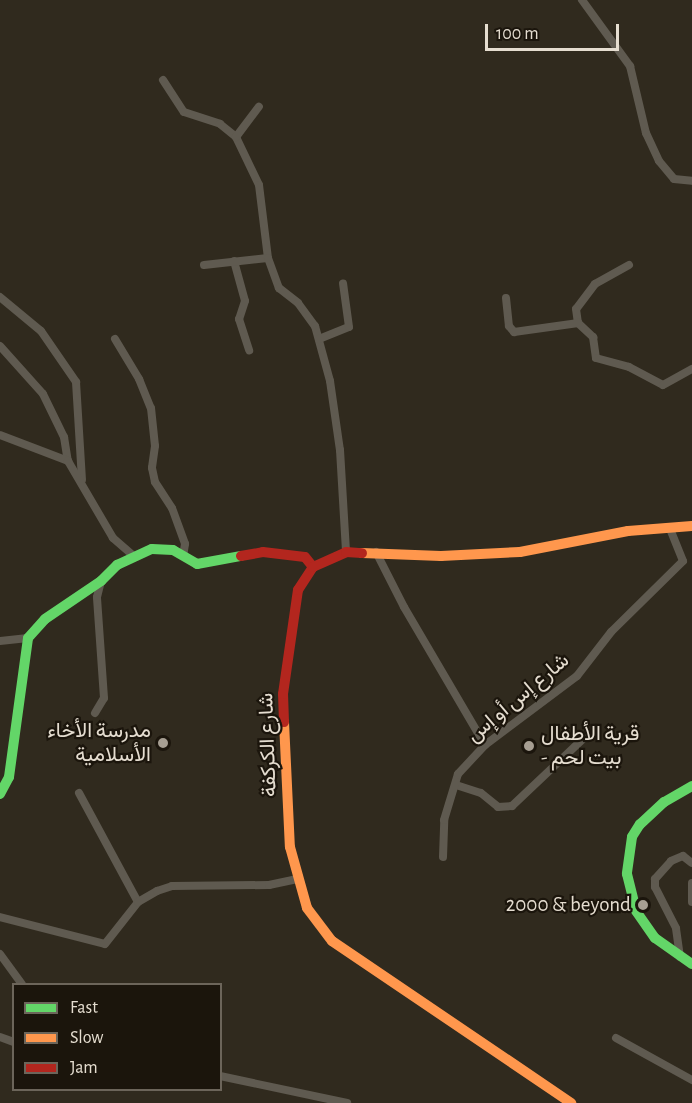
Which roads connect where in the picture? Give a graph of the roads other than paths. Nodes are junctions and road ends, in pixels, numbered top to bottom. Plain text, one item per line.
1 (582, 0) edge
2 (162, 80) dead end
3 (259, 107) dead end
4 (236, 137) junction
5 (692, 181) edge
6 (268, 258) junction
7 (234, 261) junction
8 (204, 265) dead end
9 (629, 265) dead end
10 (343, 283) dead end
11 (0, 297) edge
12 (506, 298) dead end
13 (578, 323) junction
14 (115, 339) dead end
15 (319, 339) junction
16 (0, 346) edge
17 (249, 350) dead end
18 (692, 369) edge
19 (0, 435) edge
20 (68, 461) junction
21 (82, 480) junction
22 (692, 526) edge
23 (670, 528) junction
24 (346, 552) junction
25 (376, 552) junction
26 (183, 556) junction
27 (135, 557) junction
28 (313, 567) junction
29 (101, 581) junction
30 (28, 638) junction
31 (0, 641) edge
32 (95, 713) dead end
33 (584, 738) dead end
34 (485, 745) junction
35 (456, 785) junction
36 (692, 786) edge
37 (79, 793) dead end
38 (0, 794) edge
39 (443, 857) dead end
40 (692, 863) edge
41 (297, 879) junction
42 (692, 883) edge
43 (138, 902) junction
44 (692, 902) edge
45 (0, 917) edge
46 (0, 954) edge
47 (680, 957) junction
48 (692, 964) edge
49 (21, 983) edge
50 (616, 1038) dead end
51 (222, 1076) edge
52 (692, 1080) edge
53 (347, 1103) edge
54 (571, 1103) edge

1 - 5 street
2 - 4 street
3 - 4 street
4 - 6 street
6 - 7 street
6 - 15 street
7 - 8 street
7 - 17 street
9 - 13 street
10 - 15 street
11 - 21 street
12 - 13 street
13 - 18 street
14 - 26 street
15 - 24 street
16 - 20 street
19 - 20 street
20 - 21 street
21 - 27 street
22 - 23 street
23 - 25 street
23 - 34 street, شارع إس أو إس
24 - 25 street
24 - 28 street
25 - 34 street
26 - 27 street
26 - 28 street
27 - 29 street
28 - 41 street, شارع الكركفة
29 - 30 street
29 - 32 street
30 - 31 street
30 - 38 street
33 - 35 street
34 - 35 street, شارع إس أو إس
35 - 39 street, شارع إس أو إس
36 - 47 street
37 - 43 street
40 - 47 street
41 - 43 street
41 - 54 street, شارع الكركفة
42 - 44 street
43 - 45 street
46 - 49 street
47 - 48 street
50 - 52 street
51 - 53 street

